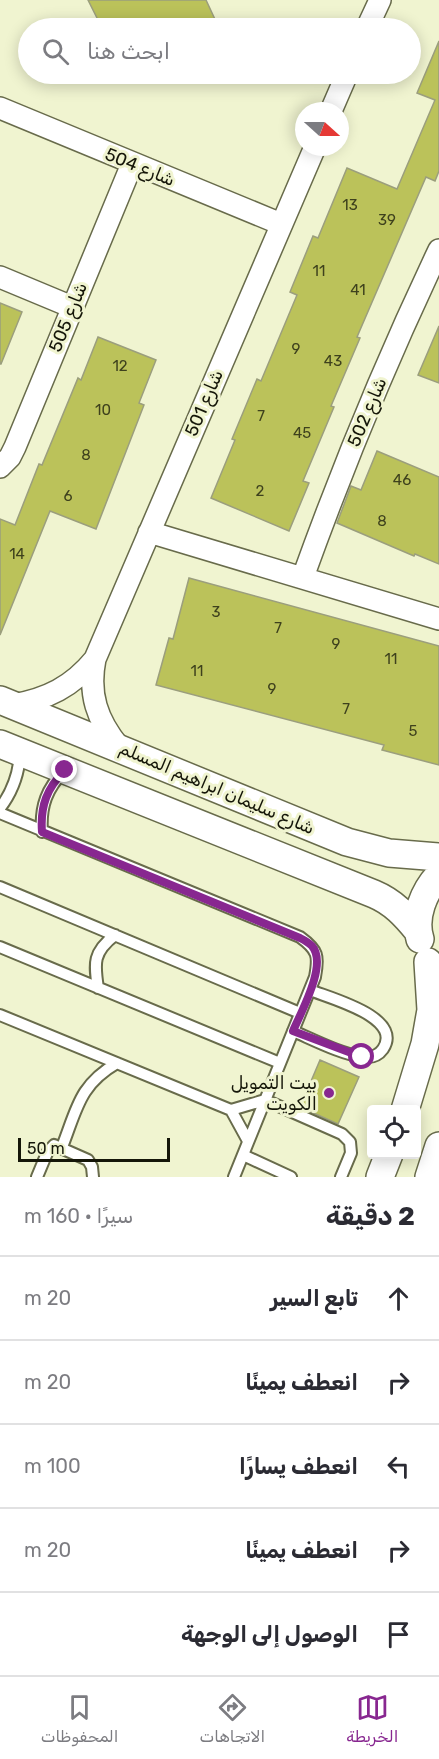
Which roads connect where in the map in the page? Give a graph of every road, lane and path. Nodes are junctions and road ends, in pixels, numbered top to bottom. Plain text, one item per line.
1 (380, 0) edge
2 (372, 18) edge
3 (343, 84) edge
4 (335, 102) edge
5 (0, 108) edge
6 (311, 156) edge
7 (132, 164) junction
8 (281, 224) junction
9 (439, 250) edge
10 (0, 277) edge
11 (72, 307) junction
12 (0, 467) edge
13 (149, 532) junction
14 (303, 577) junction
15 (439, 619) edge
16 (94, 659) junction
17 (6, 702) edge
18 (119, 747) junction
19 (10, 748) edge
20 (65, 770) junction
21 (0, 808) edge
22 (0, 813) edge
23 (42, 832) junction
24 (439, 857) edge
25 (439, 875) edge
26 (0, 887) edge
27 (418, 931) junction
28 (115, 935) junction
29 (0, 947) edge
30 (434, 969) edge
31 (98, 988) junction
32 (310, 990) junction
33 (300, 1013) junction
34 (0, 1015) edge
35 (293, 1031) junction
36 (117, 1063) junction
37 (280, 1064) junction
38 (265, 1100) junction
39 (407, 1105) edge
40 (231, 1110) junction
41 (248, 1141) junction
42 (439, 1146) edge
43 (62, 1147) junction
44 (243, 1155) junction
45 (387, 1159) edge
46 (38, 1177) edge
47 (93, 1177) edge
48 (234, 1177) edge
49 (291, 1177) edge
50 (341, 1177) edge
51 (380, 1177) edge
52 (429, 1177) edge

1 - 2 street
3 - 4 street
5 - 7 street, شارع 504
6 - 8 street, شارع 501
7 - 8 street, شارع 504
7 - 11 street, شارع 505
8 - 13 street, شارع 501
9 - 14 street, شارع 502
10 - 11 street
11 - 12 street, شارع 505
13 - 14 street
13 - 16 street, شارع 501
14 - 15 street
16 - 17 street, شارع 501
16 - 18 street, شارع 501
17 - 18 street, شارع سليمان ابراهيم المسلم
18 - 24 street, شارع سليمان ابراهيم المسلم
19 - 20 street
19 - 21 lane
20 - 23 lane
20 - 27 street
22 - 23 lane
23 - 32 lane
25 - 27 street
26 - 28 lane
27 - 30 street
28 - 31 lane
28 - 33 lane
29 - 31 lane
30 - 39 street
31 - 37 lane
32 - 33 lane
32 - 35 lane
33 - 35 lane
34 - 36 lane
35 - 37 lane
36 - 40 lane
36 - 43 lane
37 - 38 lane
38 - 40 lane
38 - 41 lane
38 - 50 lane
40 - 41 lane
41 - 44 lane
42 - 52 street
43 - 46 lane
43 - 47 lane
44 - 48 lane
44 - 49 lane
45 - 51 street

